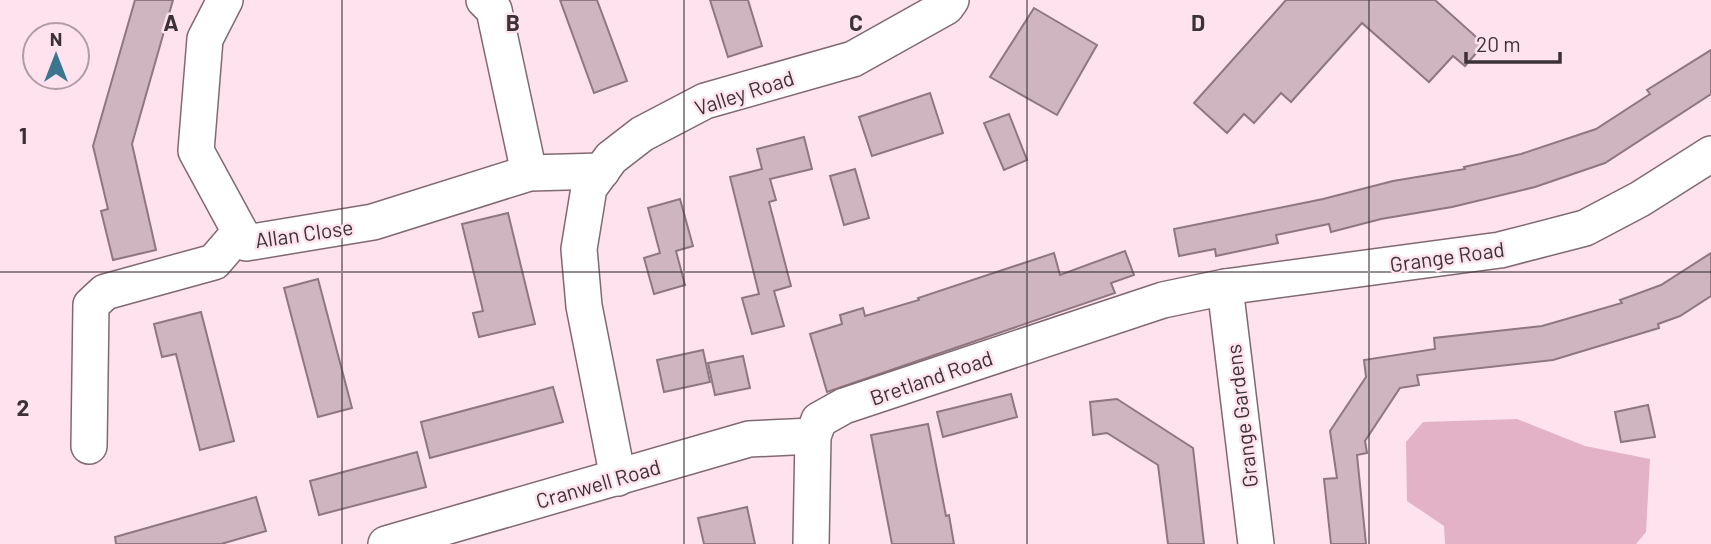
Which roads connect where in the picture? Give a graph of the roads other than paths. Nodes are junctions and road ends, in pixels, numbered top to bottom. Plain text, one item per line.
1 (225, 0) edge
2 (484, 0) edge
3 (951, 0) edge
4 (1711, 154) edge
5 (602, 171) junction
6 (529, 173) junction
7 (239, 233) junction
8 (1225, 287) junction
9 (1163, 300) joint
10 (813, 436) junction
11 (89, 446) dead end
12 (618, 478) junction
13 (386, 544) edge
14 (811, 544) edge
15 (1256, 544) edge

1 - 7 street, Allan Close
2 - 6 street
3 - 5 street, Valley Road
4 - 8 street, Grange Road
5 - 6 street, Allan Close
5 - 12 street, Valley Road
6 - 7 street, Allan Close
7 - 11 street
8 - 9 street, Grange Road
8 - 15 street, Grange Gardens
9 - 10 street, Bretland Road
10 - 12 street, Cranwell Road
10 - 14 street
12 - 13 street, Cranwell Road

